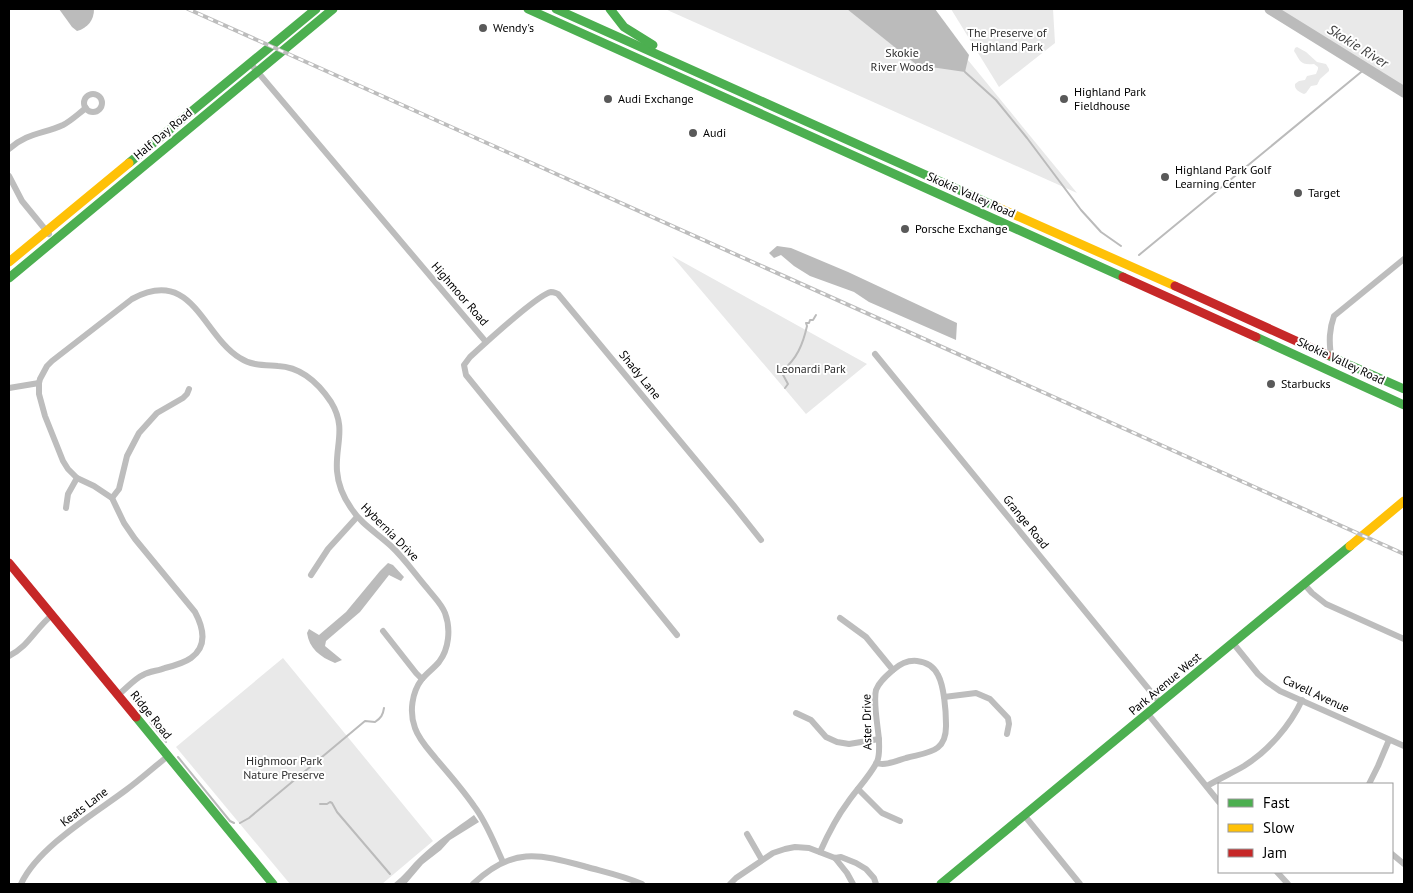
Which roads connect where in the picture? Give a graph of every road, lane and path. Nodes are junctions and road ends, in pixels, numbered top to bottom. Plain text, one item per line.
1 (316, 9) edge
2 (332, 9) edge
3 (528, 9) edge
4 (556, 9) edge
5 (610, 9) edge
6 (250, 64) junction
7 (256, 72) junction
8 (735, 90) junction
9 (86, 108) dead end
10 (9, 149) edge
11 (9, 176) edge
12 (46, 231) junction
13 (54, 241) junction
14 (1404, 259) edge
15 (9, 262) edge
16 (9, 278) edge
17 (486, 342) junction
18 (874, 354) dead end
19 (1331, 356) junction
20 (39, 383) junction
21 (9, 388) edge
22 (189, 389) dead end
23 (1404, 389) edge
24 (1404, 405) edge
25 (77, 478) junction
26 (112, 498) junction
27 (1404, 501) edge
28 (66, 508) dead end
29 (357, 517) junction
30 (761, 540) dead end
31 (9, 563) edge
32 (311, 575) dead end
33 (1304, 584) junction
34 (52, 615) junction
35 (840, 618) dead end
36 (383, 631) dead end
37 (677, 635) dead end
38 (1404, 639) edge
39 (1233, 643) junction
40 (9, 656) edge
41 (894, 670) junction
42 (422, 679) junction
43 (118, 695) junction
44 (944, 697) junction
45 (1302, 700) junction
46 (1160, 703) junction
47 (796, 713) dead end
48 (1148, 714) junction
49 (1007, 734) dead end
50 (879, 739) junction
51 (1389, 740) junction
52 (1404, 746) edge
53 (168, 756) junction
54 (876, 763) junction
55 (1370, 783) edge
56 (1207, 786) junction
57 (858, 789) junction
58 (1218, 801) edge
59 (1024, 816) junction
60 (900, 821) dead end
61 (747, 834) dead end
62 (820, 852) junction
63 (1393, 855) edge
64 (835, 858) junction
65 (762, 860) junction
66 (503, 862) junction
67 (856, 863) junction
68 (1404, 864) edge
69 (847, 873) junction
70 (1279, 873) edge
71 (875, 881) edge
72 (21, 884) edge
73 (273, 884) edge
74 (473, 884) edge
75 (642, 884) edge
76 (730, 884) edge
77 (853, 884) edge
78 (941, 884) edge
79 (1080, 884) edge
80 (1288, 884) edge

1 - 6 main road, Half Day Road
2 - 7 main road, Half Day Road
3 - 24 main road, Skokie Valley Road
4 - 8 main road, Skokie Valley Road
5 - 8 main road
6 - 7 street, Highmoor Road
6 - 12 main road, Half Day Road
7 - 13 main road, Half Day Road
7 - 17 street, Highmoor Road
8 - 19 main road, Skokie Valley Road
9 - 10 street
11 - 12 street
12 - 13 street
12 - 15 main road, Half Day Road
13 - 16 main road, Half Day Road
14 - 19 street
17 - 30 street, Shady Lane
17 - 37 street, Highmoor Road
18 - 46 street, Grange Road
19 - 23 main road, Skokie Valley Road
20 - 21 street
20 - 25 street
20 - 29 street, Hybernia Drive
22 - 26 street
25 - 26 street
25 - 28 street
26 - 43 street
27 - 33 main road, Park Avenue West
29 - 32 street
29 - 42 street, Hybernia Drive
31 - 34 main road, Ridge Road
33 - 38 street
33 - 39 main road, Park Avenue West
34 - 40 street
34 - 43 main road, Ridge Road
35 - 41 street
36 - 42 street
39 - 45 street, Cavell Avenue
39 - 46 main road, Park Avenue West
41 - 44 street, Aster Drive
41 - 50 street, Aster Drive
42 - 66 street, Hybernia Drive
43 - 53 main road, Ridge Road
44 - 49 street
44 - 54 street, Aster Drive
45 - 51 street, Cavell Avenue
45 - 56 street
46 - 48 main road, Park Avenue West
47 - 50 street
48 - 56 street
48 - 59 main road, Park Avenue West
50 - 54 street, Aster Drive
51 - 52 street, Cavell Avenue
51 - 55 street
53 - 72 street, Keats Lane
53 - 73 main road, Ridge Road
54 - 57 street, Aster Drive
56 - 58 street
57 - 60 street
57 - 62 street, Aster Drive
59 - 78 main road, Park Avenue West
59 - 79 street
61 - 65 street
62 - 64 street
62 - 65 street
63 - 68 street
64 - 67 street
64 - 69 street
65 - 76 street
66 - 74 street
66 - 75 street
67 - 69 street
67 - 71 street
69 - 77 street
70 - 80 street

